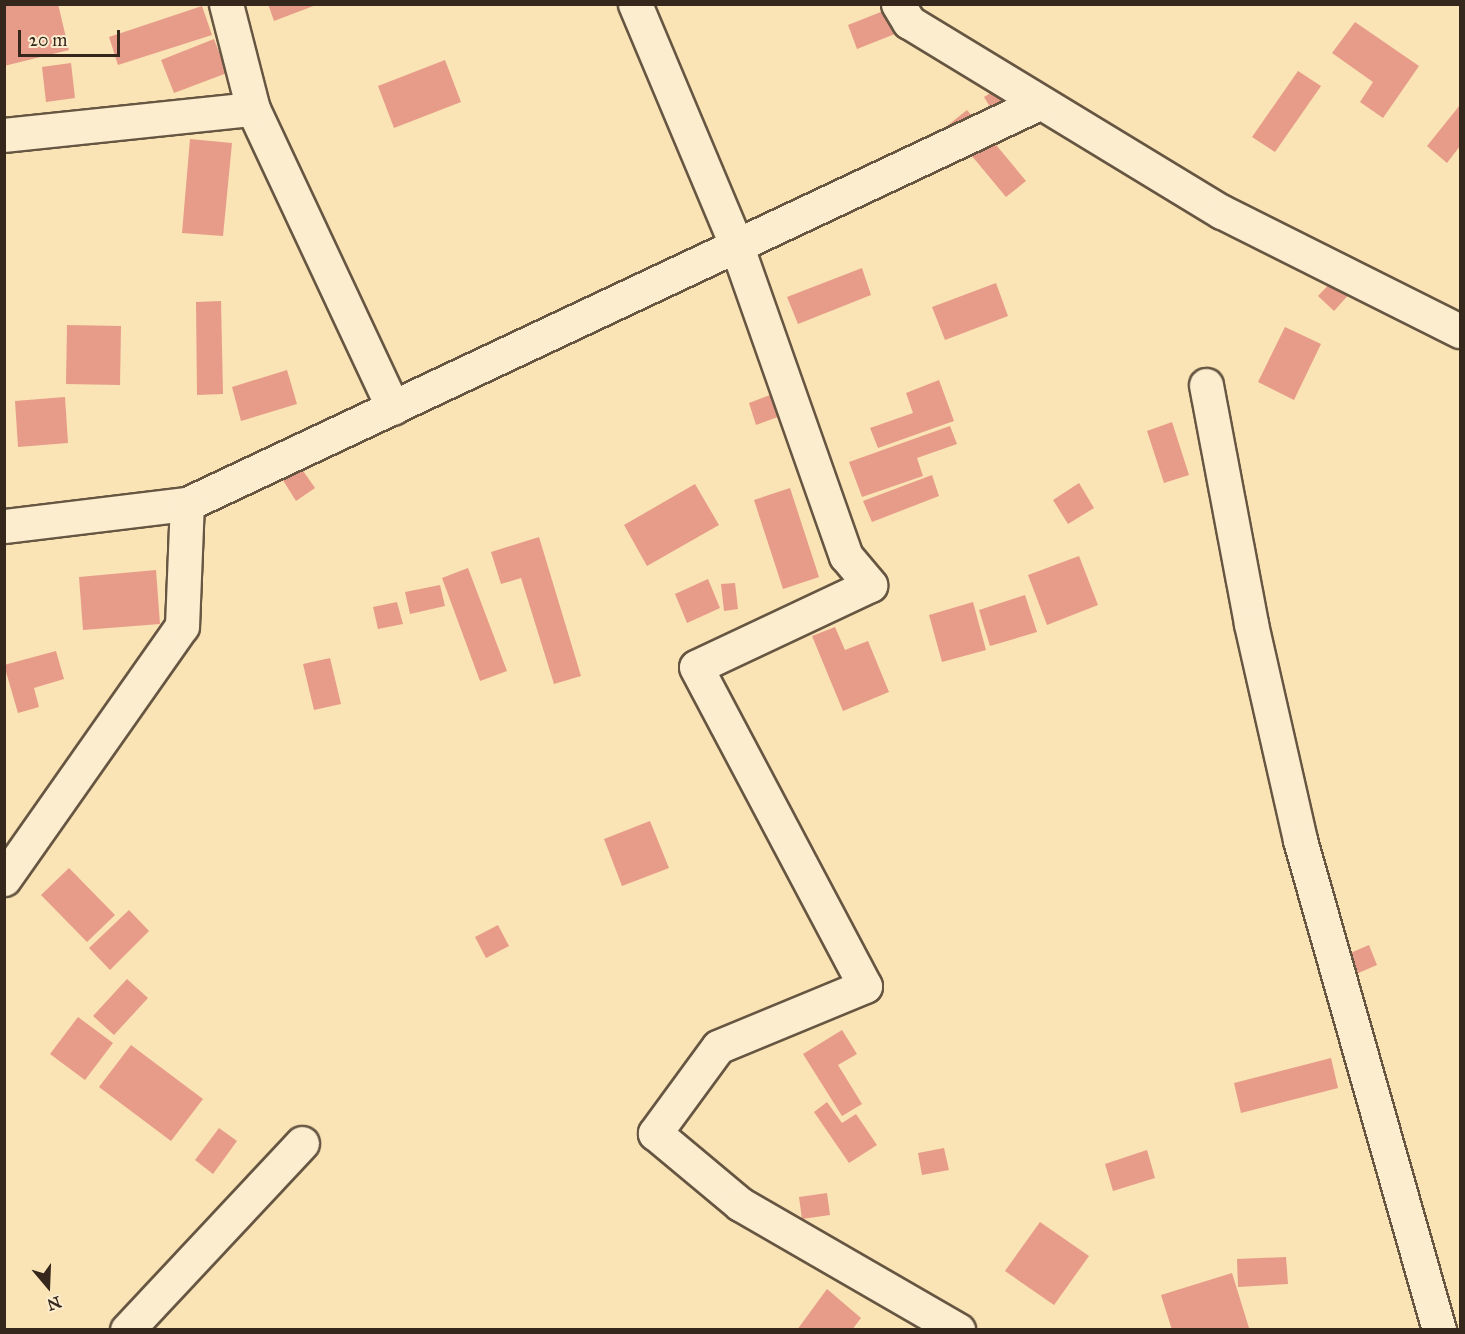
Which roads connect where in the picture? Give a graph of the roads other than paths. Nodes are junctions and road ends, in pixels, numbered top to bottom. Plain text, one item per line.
1 (226, 4) edge
2 (635, 4) edge
3 (898, 4) edge
4 (1039, 103) junction
5 (253, 109) junction
6 (4, 135) edge
7 (736, 244) junction
8 (1461, 331) edge
9 (1206, 385) dead end
10 (393, 408) junction
11 (187, 504) junction
12 (4, 526) edge
13 (4, 879) edge
14 (302, 1143) dead end
15 (127, 1329) edge
16 (958, 1329) edge
17 (1439, 1329) edge

1 - 5 street
2 - 7 street
3 - 4 street
4 - 7 street
4 - 8 street
5 - 6 street
5 - 10 street
7 - 10 street
7 - 16 street
9 - 17 street
10 - 11 street
11 - 12 street
11 - 13 street
14 - 15 street

